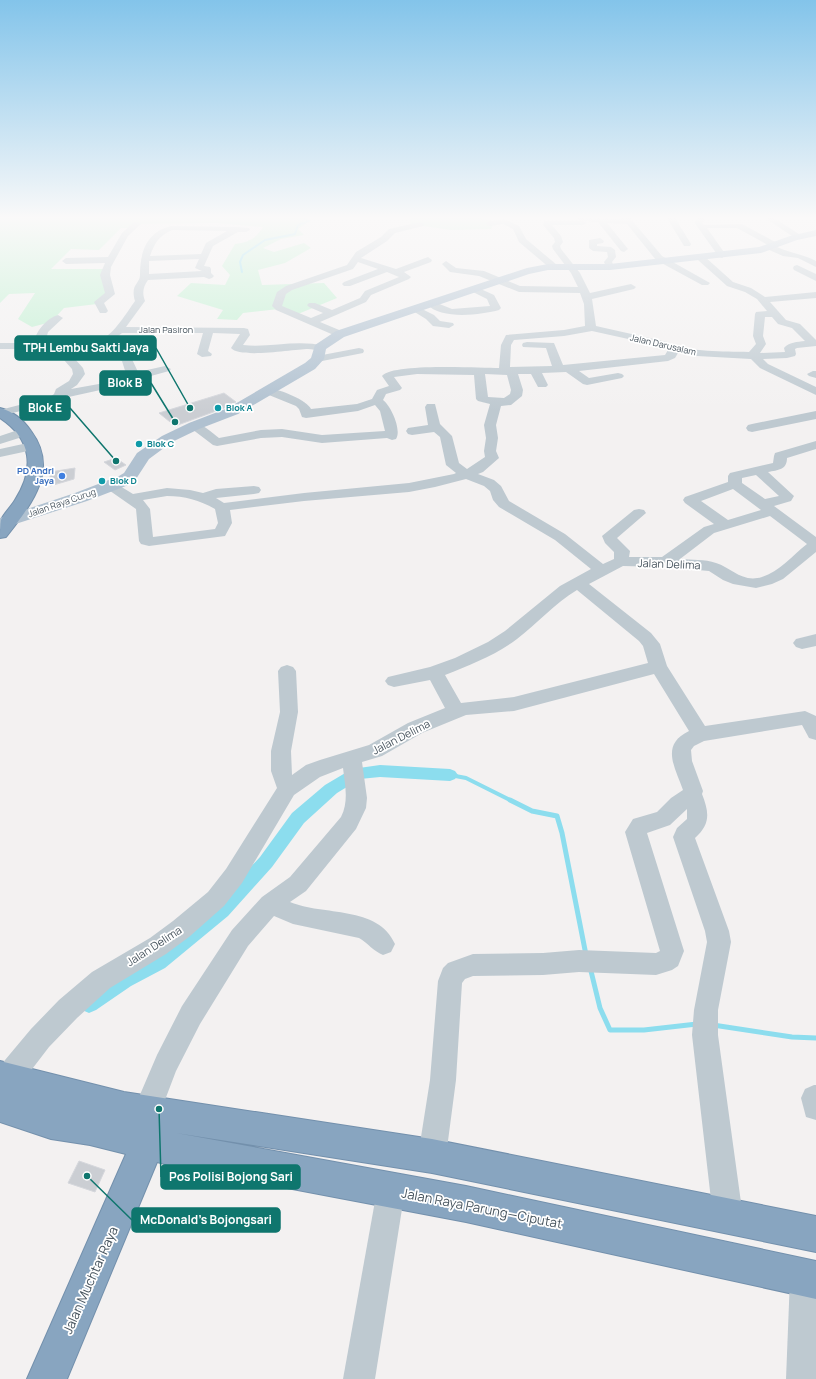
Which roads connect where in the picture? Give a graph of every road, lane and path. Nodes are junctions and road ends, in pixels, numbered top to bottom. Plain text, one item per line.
1 (108, 282) edge
2 (140, 282) edge
3 (306, 282) edge
4 (353, 282) edge
5 (393, 282) edge
6 (492, 282) edge
7 (504, 282) edge
8 (579, 282) edge
9 (728, 282) edge
10 (348, 284) dead end
11 (631, 287) dead end
12 (474, 289) junction
13 (584, 291) junction
14 (814, 296) edge
15 (762, 300) junction
16 (432, 304) junction
17 (312, 305) dead end
18 (416, 309) junction
19 (103, 311) dead end
20 (332, 313) junction
21 (775, 314) junction
22 (58, 318) dead end
23 (313, 322) junction
24 (449, 325) dead end
25 (592, 328) junction
26 (119, 330) junction
27 (207, 330) junction
28 (340, 334) junction
29 (106, 341) junction
30 (814, 343) edge
31 (506, 345) junction
32 (40, 346) junction
33 (76, 346) junction
34 (674, 349) junction
35 (2, 351) edge
36 (359, 351) dead end
37 (319, 353) junction
38 (208, 354) dead end
39 (754, 355) junction
40 (165, 369) dead end
41 (564, 369) junction
42 (535, 370) junction
43 (508, 371) junction
44 (479, 372) junction
45 (618, 376) dead end
46 (110, 385) dead end
47 (542, 385) dead end
48 (268, 391) junction
49 (816, 392) edge
50 (60, 395) junction
51 (377, 401) junction
52 (496, 402) junction
53 (431, 407) dead end
54 (816, 415) edge
55 (1, 416) edge
56 (194, 426) junction
57 (437, 428) junction
58 (752, 428) dead end
59 (412, 431) dead end
60 (0, 440) edge
61 (19, 441) junction
62 (816, 446) edge
63 (0, 453) edge
64 (759, 471) junction
65 (468, 475) junction
66 (735, 484) junction
67 (110, 486) junction
68 (254, 490) dead end
69 (204, 497) junction
70 (132, 499) junction
71 (222, 507) junction
72 (768, 507) junction
73 (639, 513) dead end
74 (2, 524) edge
75 (724, 524) junction
76 (816, 544) edge
77 (621, 562) junction
78 (665, 562) junction
79 (602, 570) junction
80 (578, 583) junction
81 (658, 668) junction
82 (287, 671) dead end
83 (434, 672) junction
84 (394, 681) dead end
85 (456, 711) junction
86 (816, 733) edge
87 (700, 734) junction
88 (354, 767) junction
89 (287, 789) junction
90 (692, 794) junction
91 (270, 904) junction
92 (384, 944) dead end
93 (11, 1090) edge
94 (151, 1123) junction
95 (432, 1156) junction
96 (391, 1190) junction
97 (728, 1216) junction
98 (816, 1234) edge
99 (810, 1279) edge
100 (47, 1379) edge
101 (359, 1379) edge
102 (802, 1379) edge

1 - 19 street
2 - 26 street, Jalan Pasiron
3 - 23 street
4 - 10 street
5 - 20 street
6 - 12 main road, Jalan Raya Curug
7 - 13 street
8 - 13 street
9 - 15 street
11 - 13 street
12 - 16 main road, Jalan Raya Curug
12 - 16 street
13 - 25 street
14 - 15 street
15 - 21 street
16 - 18 main road, Jalan Raya Curug
17 - 20 street
18 - 24 street
18 - 28 main road, Jalan Raya Curug
20 - 23 street
21 - 30 street
21 - 39 street
22 - 32 street
23 - 28 street
25 - 31 street
25 - 34 street, Jalan Darusalam
26 - 27 street, Jalan Pasiron
26 - 29 street, Jalan Pasiron
27 - 37 street
27 - 38 street, Jalan Pasiron
28 - 37 main road, Jalan Raya Curug
29 - 33 street
29 - 40 street
30 - 39 street, Jalan Darusalam
31 - 41 street
31 - 43 street
32 - 33 street
32 - 35 street
33 - 50 street
34 - 39 street, Jalan Darusalam
34 - 41 street
36 - 37 street
37 - 48 main road, Jalan Raya Curug
39 - 49 street
41 - 42 street
41 - 45 street
42 - 43 street
42 - 47 street
43 - 44 street
43 - 52 street
44 - 51 street
44 - 52 street
46 - 50 street
48 - 51 street
48 - 56 main road, Jalan Raya Curug
50 - 55 street
51 - 56 street
52 - 65 street
53 - 57 street
54 - 58 street
55 - 61 highway
55 - 74 highway
56 - 67 main road, Jalan Raya Curug
57 - 59 street
57 - 65 street
60 - 61 street
61 - 63 street
61 - 74 highway
62 - 64 street
64 - 66 street
64 - 72 street
65 - 71 street
65 - 79 street
66 - 72 street
66 - 75 street
67 - 70 street
67 - 74 main road, Jalan Raya Curug
68 - 69 street
69 - 70 street
69 - 71 street
70 - 71 street
72 - 75 street
72 - 76 street
73 - 77 street
75 - 78 street
76 - 78 street, Jalan Delima
77 - 78 street, Jalan Delima
77 - 79 street, Jalan Delima
79 - 80 street, Jalan Delima
80 - 81 street
80 - 83 street, Jalan Delima
81 - 85 street, Jalan Delima
81 - 87 street
82 - 89 street
83 - 84 street, Jalan Delima
83 - 85 street
85 - 88 street, Jalan Delima
86 - 87 street
87 - 90 street
88 - 89 street, Jalan Delima
88 - 91 street
89 - 93 street, Jalan Delima
90 - 95 street
90 - 97 street
91 - 92 street
91 - 94 street
93 - 94 highway
94 - 95 highway
94 - 96 highway, Jalan Raya Parung—Ciputat
94 - 100 highway, Jalan Muchtar Raya
95 - 97 highway
96 - 99 highway, Jalan Raya Parung—Ciputat
96 - 101 street
97 - 98 highway
99 - 102 street

